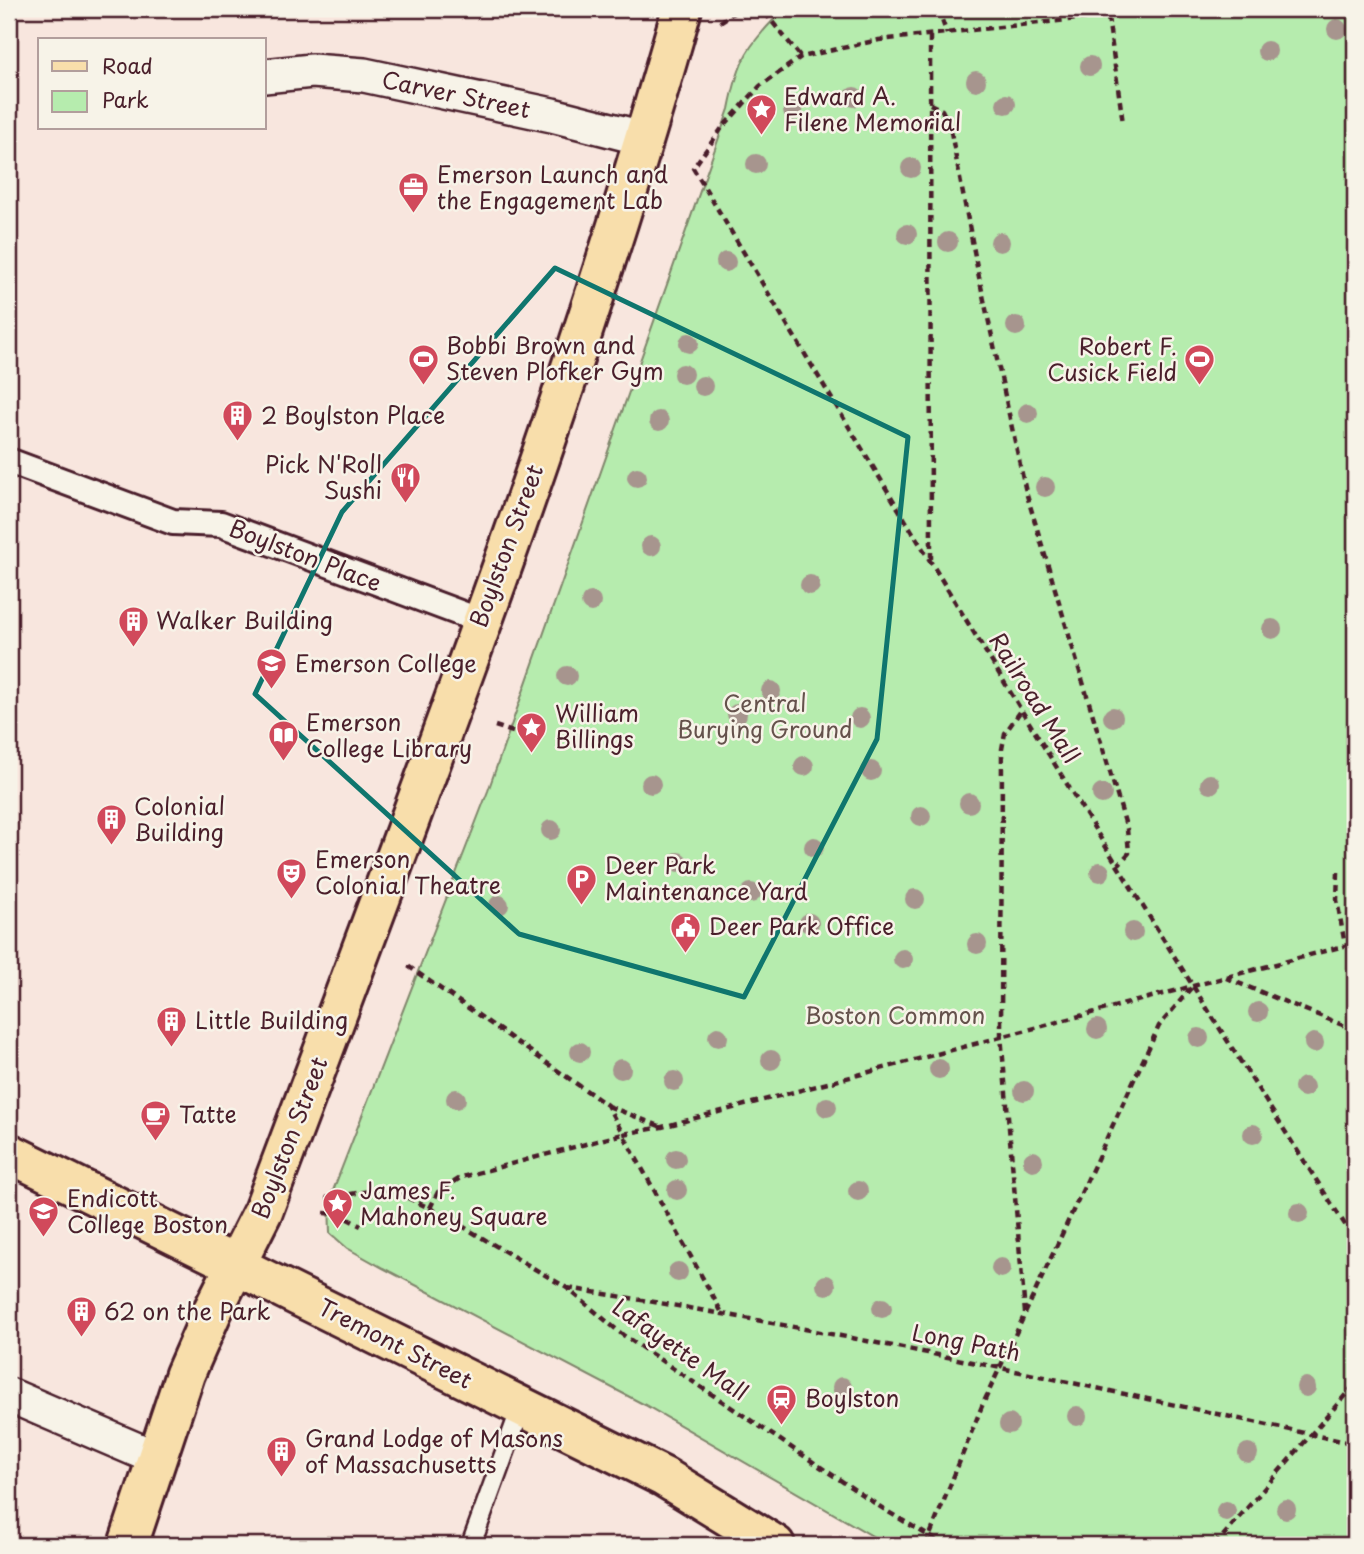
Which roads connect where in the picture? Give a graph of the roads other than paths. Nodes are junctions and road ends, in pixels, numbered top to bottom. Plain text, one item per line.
1 (682, 9) edge
2 (266, 76) edge
3 (646, 139) junction
4 (9, 461) edge
5 (481, 621) junction
6 (9, 1153) edge
7 (238, 1265) junction
8 (9, 1395) edge
9 (520, 1408) junction
10 (156, 1458) junction
11 (128, 1545) edge
12 (471, 1545) edge
13 (775, 1545) edge

1 - 3 main road, Boylston Street
2 - 3 street, Carver Street
3 - 5 main road, Boylston Street
4 - 5 street, Boylston Place
5 - 7 main road, Boylston Street
6 - 7 main road, Tremont Street
7 - 9 main road, Tremont Street
7 - 10 main road, Boylston Street
8 - 10 street
9 - 12 lane
9 - 13 main road, Tremont Street
10 - 11 main road, Boylston Street

